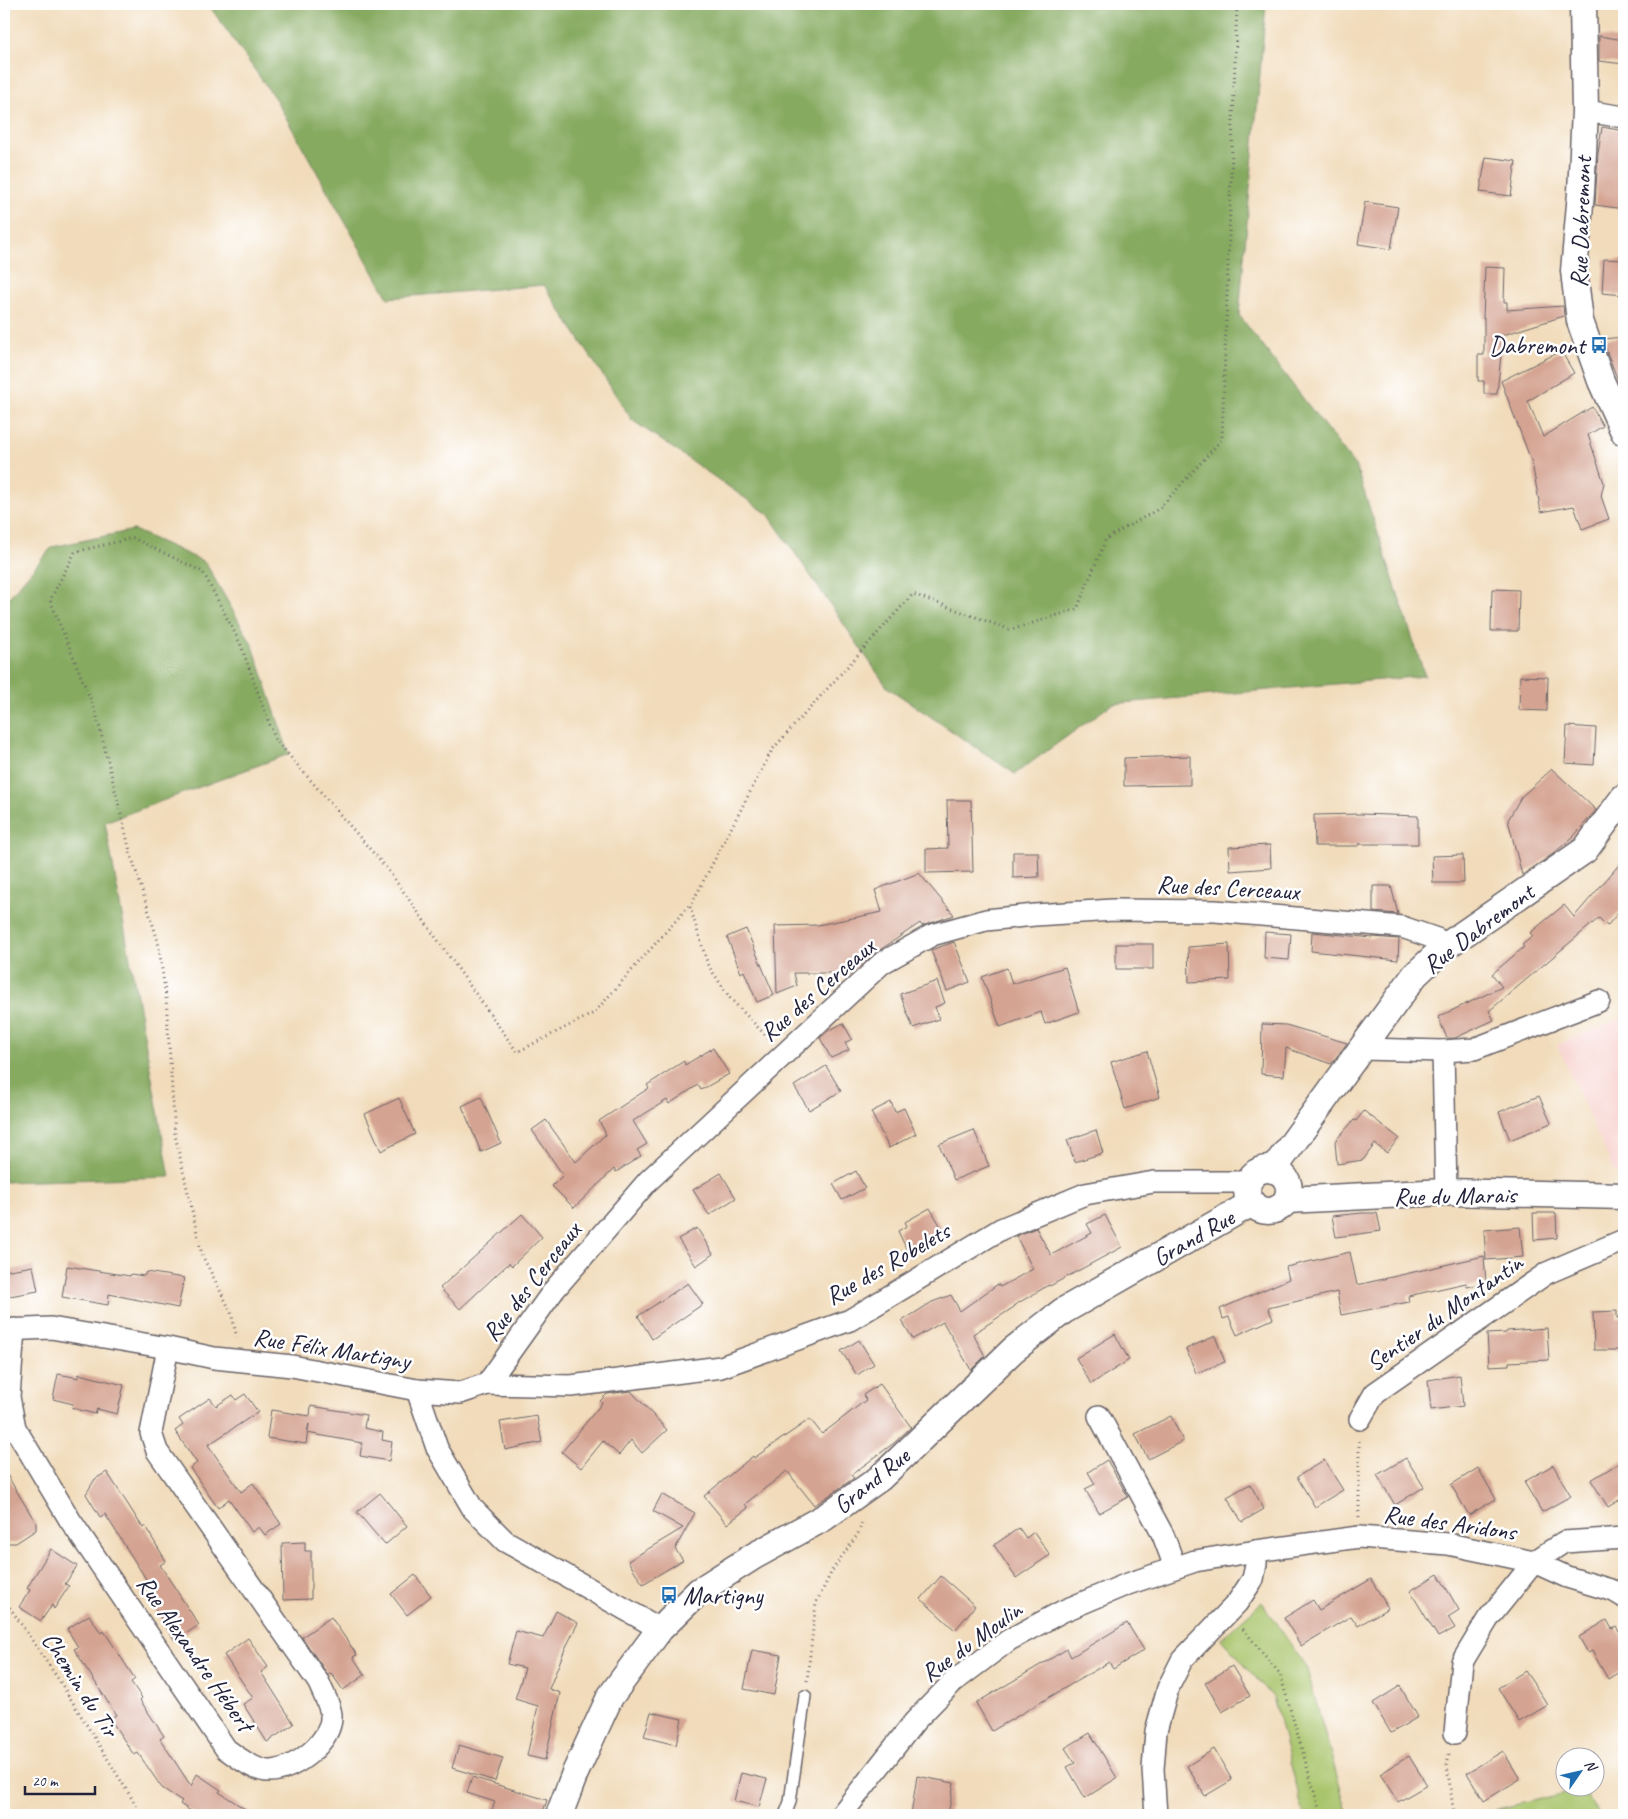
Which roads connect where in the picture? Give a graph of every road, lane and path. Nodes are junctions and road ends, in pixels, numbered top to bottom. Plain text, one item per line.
1 (1238, 4) edge
2 (1583, 4) edge
3 (1585, 110) junction
4 (1624, 117) edge
5 (1624, 432) edge
6 (1624, 797) edge
7 (690, 906) junction
8 (1446, 946) junction
9 (1599, 1001) dead end
10 (1362, 1049) junction
11 (1443, 1051) junction
12 (784, 1055) junction
13 (1273, 1170) junction
14 (1446, 1192) junction
15 (1251, 1193) junction
16 (1624, 1196) edge
17 (1286, 1200) junction
18 (1624, 1240) edge
19 (9, 1330) edge
20 (168, 1348) junction
21 (242, 1361) junction
22 (487, 1384) junction
23 (417, 1390) junction
24 (1099, 1416) dead end
25 (1360, 1419) joint
26 (869, 1486) junction
27 (1359, 1537) junction
28 (1624, 1538) edge
29 (1256, 1551) junction
30 (1534, 1562) junction
31 (1175, 1567) junction
32 (1624, 1597) edge
33 (4, 1599) edge
34 (1229, 1611) junction
35 (660, 1630) junction
36 (805, 1696) joint
37 (1455, 1733) joint
38 (142, 1815) edge
39 (559, 1815) edge
40 (785, 1815) edge
41 (840, 1815) edge
42 (1156, 1815) edge
43 (1321, 1815) edge
44 (1454, 1815) edge

1 - 7 path
2 - 3 street, Rue Dabremont
3 - 4 street
3 - 5 street, Rue Dabremont
6 - 8 street, Rue Dabremont
7 - 12 path
7 - 21 path
8 - 10 street, Rue Dabremont
8 - 12 street, Rue des Cerceaux
9 - 11 street
10 - 11 street
10 - 13 street, Rue Dabremont
11 - 14 street
12 - 22 street, Rue des Cerceaux
13 - 15 street
13 - 17 street
14 - 16 street, Rue du Marais
14 - 17 street, Rue du Marais
15 - 17 street
15 - 22 street, Rue des Robelets
15 - 26 street, Grand Rue
18 - 25 street, Sentier du Montantin
19 - 20 street, Rue Félix Martigny
19 - 20 street, Rue Alexandre Hébert
20 - 21 street, Rue Félix Martigny
21 - 23 street, Rue Félix Martigny
22 - 23 street
23 - 35 street, Rue Félix Martigny
24 - 31 street
25 - 27 path
26 - 35 street, Grand Rue
26 - 36 path
27 - 29 street, Rue des Aridons
27 - 30 street, Rue des Aridons
28 - 30 street, Rue des Aridons
29 - 31 street, Rue des Aridons
29 - 34 street
30 - 32 street
30 - 37 street
31 - 41 street, Rue du Moulin
33 - 38 path, Chemin du Tir
34 - 42 street
34 - 43 path
35 - 39 street, Grand Rue
36 - 40 lane
37 - 44 path

